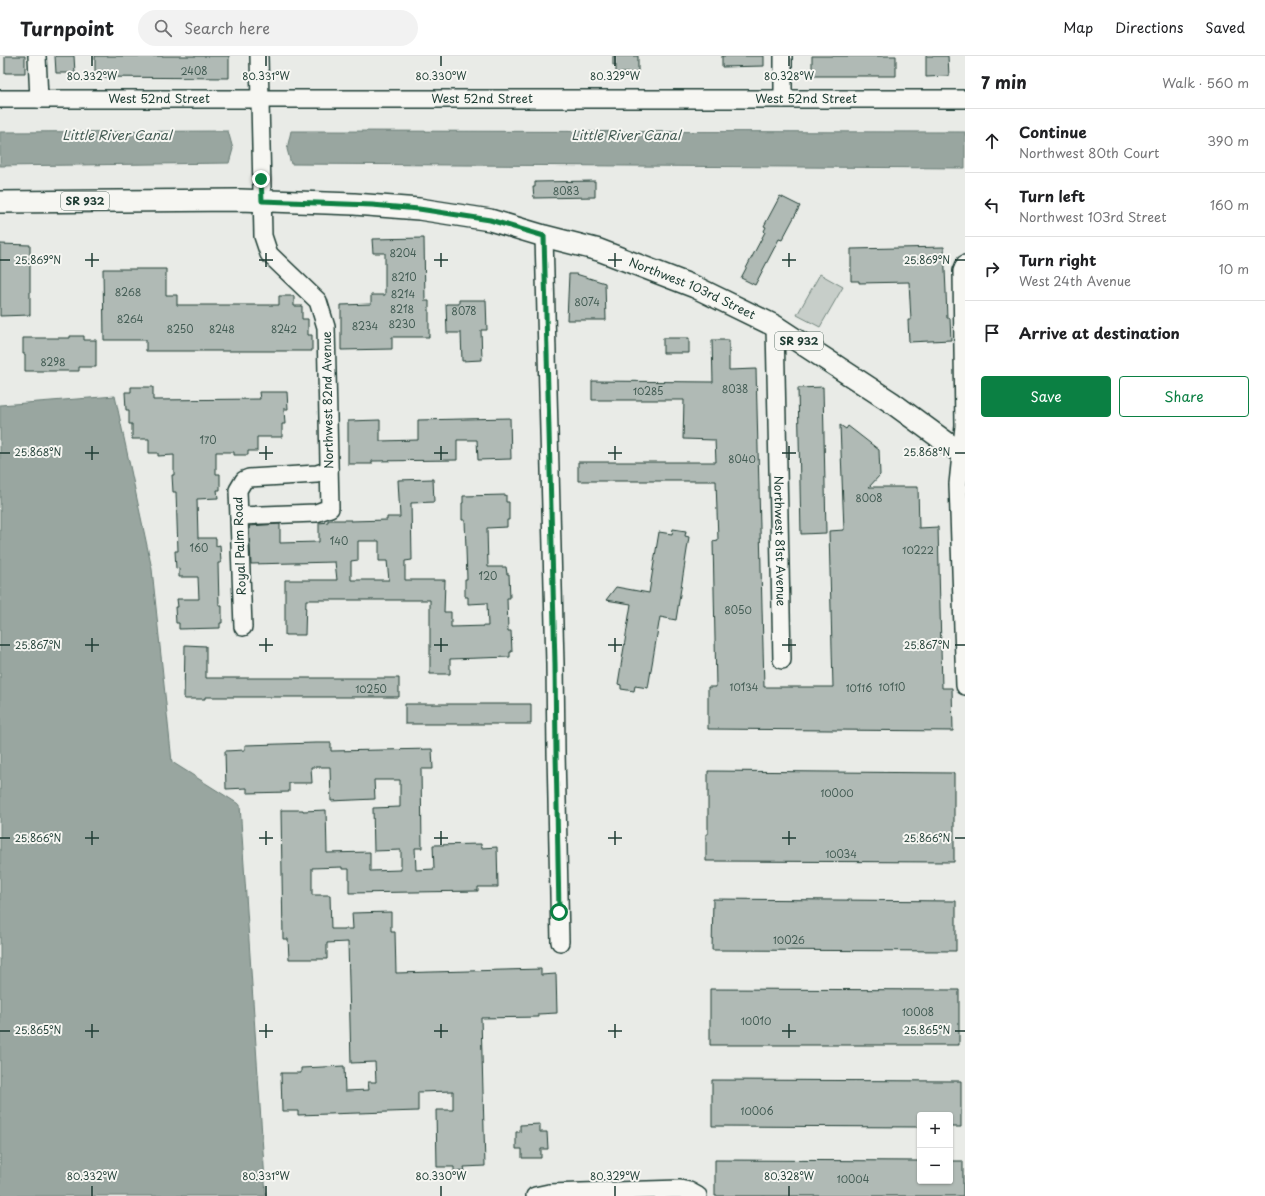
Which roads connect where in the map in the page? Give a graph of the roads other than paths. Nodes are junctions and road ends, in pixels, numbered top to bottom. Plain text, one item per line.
1 (38, 56) edge
2 (259, 56) edge
3 (783, 56) edge
4 (0, 99) edge
5 (38, 99) junction
6 (260, 99) junction
7 (783, 99) junction
8 (965, 99) edge
9 (262, 201) junction
10 (0, 202) edge
11 (544, 236) junction
12 (965, 264) edge
13 (775, 326) junction
14 (963, 454) edge
15 (329, 470) junction
16 (239, 516) junction
17 (243, 628) dead end
18 (782, 660) dead end
19 (965, 686) edge
20 (560, 942) dead end
21 (625, 1194) edge
22 (697, 1195) edge
23 (535, 1196) edge

1 - 5 street
2 - 6 street, Northwest 82nd Avenue
3 - 7 street
4 - 5 street, West 52nd Street
5 - 6 street, West 52nd Street
6 - 7 street, West 52nd Street
6 - 9 street, Northwest 82nd Avenue
7 - 8 street, West 52nd Street
9 - 10 main road, Northwest 103rd Street / SR 932
9 - 11 main road, Northwest 103rd Street / SR 932
9 - 15 street, Northwest 82nd Avenue
11 - 13 main road, Northwest 103rd Street / SR 932
11 - 20 street
12 - 14 street
13 - 14 main road, Northwest 103rd Street / SR 932
13 - 18 street, Northwest 81st Avenue
14 - 19 street
15 - 16 street, Royal Palm Road
15 - 16 street, Northwest 82nd Avenue
16 - 17 street, Royal Palm Road
21 - 22 street
21 - 23 street

